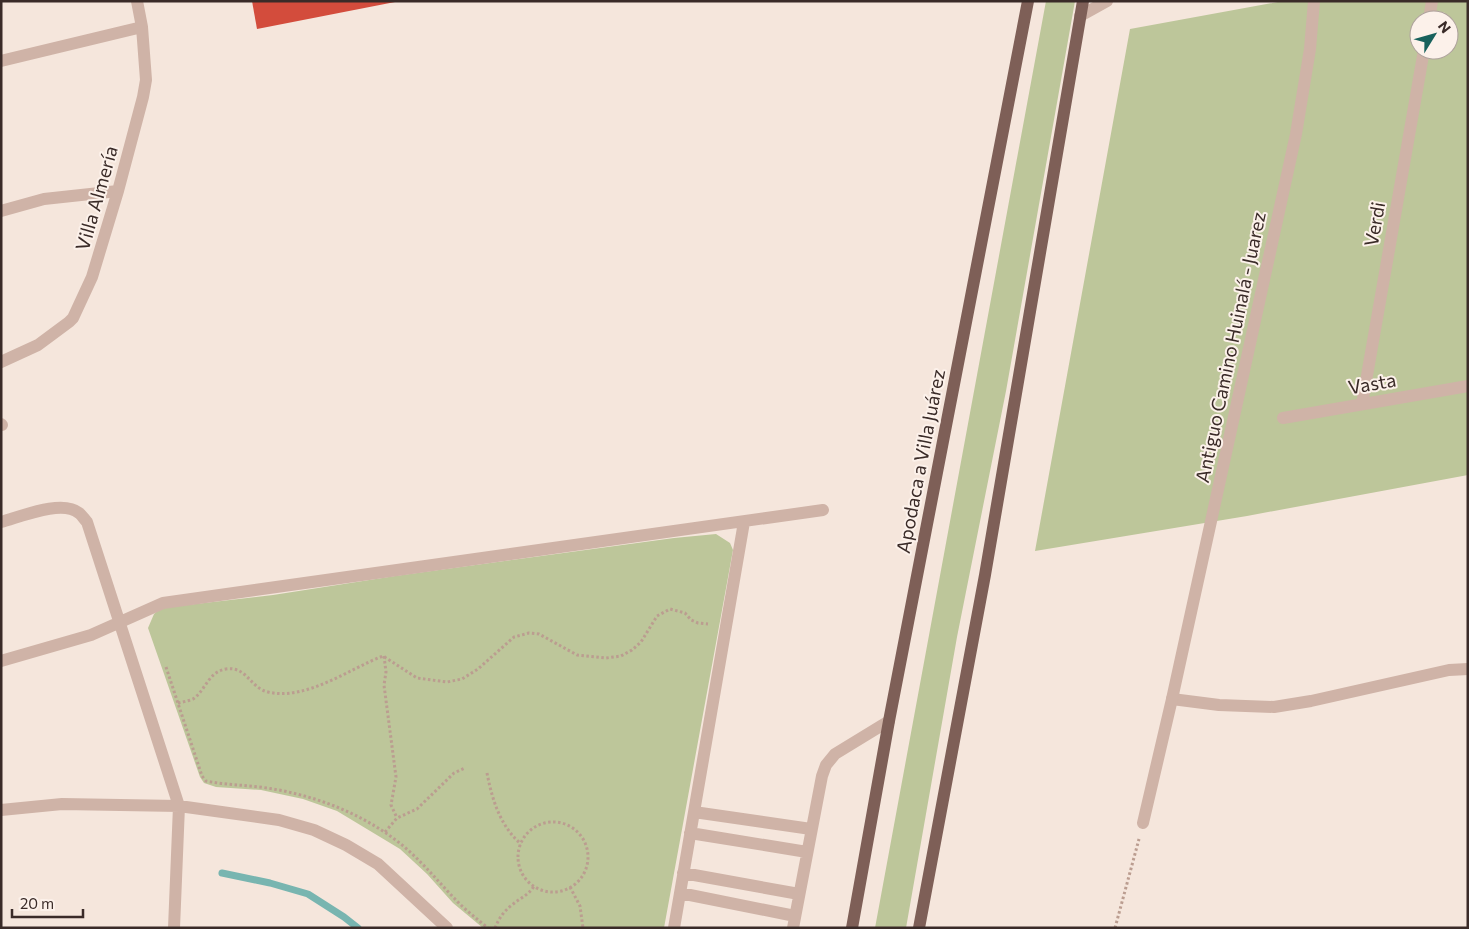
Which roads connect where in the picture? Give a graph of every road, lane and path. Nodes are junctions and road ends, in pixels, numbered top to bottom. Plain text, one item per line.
1 (137, 1) edge
2 (1028, 1) edge
3 (1083, 1) edge
4 (1107, 1) edge
5 (1314, 1) edge
6 (1080, 16) junction
7 (142, 27) junction
8 (1422, 60) edge
9 (1, 61) edge
10 (118, 191) junction
11 (1, 211) edge
12 (1, 362) edge
13 (1468, 386) edge
14 (1362, 404) junction
15 (1282, 418) dead end
16 (822, 510) dead end
17 (1, 522) edge
18 (744, 522) junction
19 (121, 623) junction
20 (713, 624) dead end
21 (384, 656) junction
22 (1, 661) edge
23 (166, 667) dead end
24 (1468, 669) edge
25 (1172, 698) junction
26 (178, 703) junction
27 (889, 721) junction
28 (465, 768) dead end
29 (487, 773) dead end
30 (180, 806) junction
31 (1, 810) edge
32 (694, 812) junction
33 (397, 818) junction
34 (1143, 823) joint
35 (811, 829) junction
36 (385, 832) junction
37 (690, 833) junction
38 (521, 844) junction
39 (807, 852) junction
40 (683, 873) junction
41 (534, 886) junction
42 (570, 887) junction
43 (680, 893) junction
44 (799, 894) junction
45 (794, 922) edge
46 (174, 928) edge
47 (447, 928) edge
48 (488, 928) edge
49 (495, 928) edge
50 (582, 928) edge
51 (674, 928) edge
52 (852, 928) edge
53 (919, 928) edge
54 (1115, 928) edge

1 - 7 street, Villa Almería
2 - 27 main road, Apodaca a Villa Juárez
3 - 6 main road
4 - 6 street
5 - 25 street, Antiguo Camino Huinalá - Juarez
6 - 53 main road
7 - 9 street
7 - 10 street, Villa Almería
8 - 14 street, Verdi
10 - 11 street
10 - 12 street, Villa Almería
13 - 14 street, Vasta
14 - 15 street, Vasta
16 - 18 street
17 - 19 street
18 - 19 street
18 - 32 street
19 - 22 street
19 - 30 street
20 - 21 path
21 - 26 path
21 - 33 path
23 - 26 path
24 - 25 street
25 - 34 street, Antiguo Camino Huinalá - Juarez
26 - 36 path
27 - 35 street
27 - 52 main road, Apodaca a Villa Juárez
28 - 33 path
29 - 38 path
30 - 31 street
30 - 46 street
30 - 47 street
32 - 35 street
32 - 37 street
33 - 36 path
34 - 54 path
35 - 39 street
36 - 48 path
37 - 39 street
37 - 40 street
38 - 41 path
38 - 42 path
39 - 44 street
40 - 43 street
40 - 44 street
41 - 42 path
41 - 49 path
42 - 50 path
43 - 45 street
43 - 51 street
44 - 45 street

